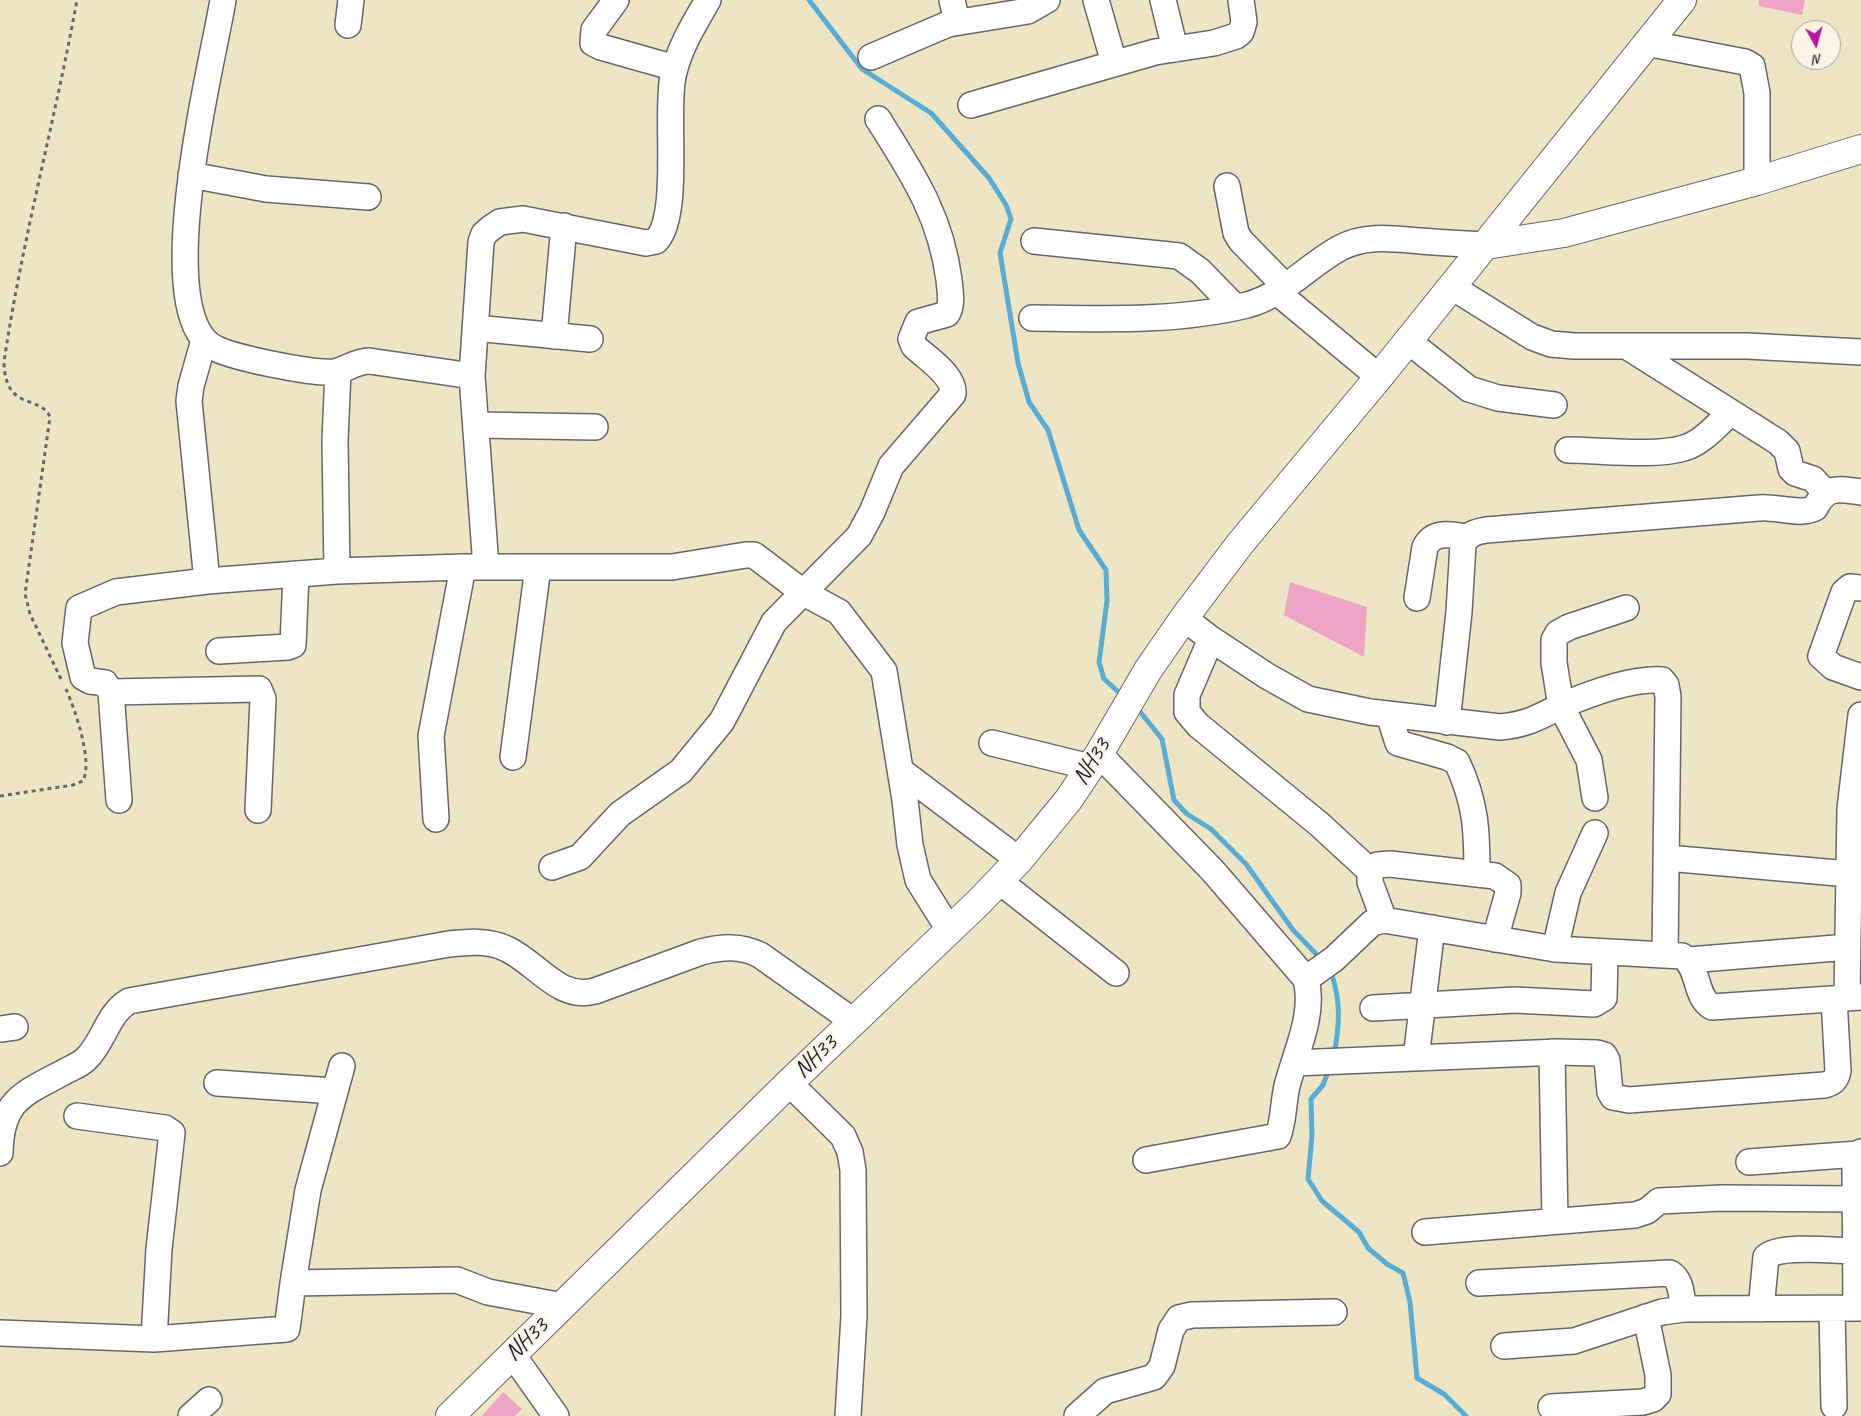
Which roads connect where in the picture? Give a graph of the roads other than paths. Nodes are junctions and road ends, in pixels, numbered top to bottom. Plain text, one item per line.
1 (223, 0) edge
2 (351, 0) edge
3 (616, 0) edge
4 (708, 0) edge
5 (1048, 0) edge
6 (1096, 0) edge
7 (1163, 0) edge
8 (1241, 0) edge
9 (1682, 0) edge
10 (954, 11) edge
11 (348, 25) dead end
12 (1646, 43) junction
13 (1175, 49) junction
14 (871, 57) dead end
15 (1114, 63) junction
16 (675, 68) junction
17 (971, 105) dead end
18 (878, 119) dead end
19 (1861, 149) edge
20 (191, 175) junction
21 (1757, 181) junction
22 (1227, 186) dead end
23 (368, 197) dead end
24 (564, 226) junction
25 (1034, 241) dead end
26 (1486, 245) junction
27 (1452, 287) junction
28 (1282, 290) junction
29 (1235, 307) junction
30 (1032, 318) dead end
31 (475, 328) junction
32 (554, 336) junction
33 (590, 339) dead end
34 (204, 340) junction
35 (1408, 341) junction
36 (1626, 346) junction
37 (1861, 352) edge
38 (338, 371) junction
39 (472, 376) junction
40 (1379, 377) junction
41 (1554, 405) dead end
42 (1730, 413) junction
43 (477, 425) junction
44 (595, 427) dead end
45 (1568, 450) dead end
46 (1826, 492) junction
47 (1861, 492) edge
48 (1467, 537) junction
49 (475, 567) junction
50 (538, 567) junction
51 (337, 571) junction
52 (296, 574) junction
53 (207, 580) junction
54 (1861, 588) edge
55 (804, 593) junction
56 (1417, 598) dead end
57 (1626, 608) dead end
58 (1184, 618) junction
59 (1211, 639) junction
60 (219, 652) dead end
61 (1861, 677) edge
62 (111, 692) junction
63 (1561, 706) junction
64 (1389, 715) junction
65 (1861, 715) edge
66 (1447, 722) junction
67 (992, 743) dead end
68 (513, 757) dead end
69 (1094, 760) junction
70 (901, 771) junction
71 (1595, 798) dead end
72 (119, 800) dead end
73 (258, 810) dead end
74 (436, 819) dead end
75 (1595, 833) dead end
76 (1667, 858) junction
77 (1019, 860) junction
78 (552, 867) dead end
79 (1370, 871) junction
80 (1478, 874) junction
81 (1849, 874) junction
82 (999, 881) junction
83 (1384, 920) junction
84 (1432, 928) junction
85 (950, 931) junction
86 (1495, 939) junction
87 (1848, 947) junction
88 (1555, 949) junction
89 (1605, 952) junction
90 (1665, 955) junction
91 (1689, 960) junction
92 (1318, 971) junction
93 (1116, 973) dead end
94 (1847, 998) edge
95 (1422, 1005) junction
96 (1373, 1008) dead end
97 (853, 1021) junction
98 (1552, 1052) junction
99 (1416, 1058) junction
100 (1294, 1063) junction
101 (342, 1066) dead end
102 (217, 1083) dead end
103 (789, 1083) junction
104 (335, 1091) junction
105 (77, 1116) dead end
106 (0, 1153) edge
107 (1860, 1153) edge
108 (1146, 1160) dead end
109 (1749, 1162) dead end
110 (1856, 1199) junction
111 (1555, 1221) junction
112 (1425, 1232) dead end
113 (1857, 1245) edge
114 (1479, 1282) dead end
115 (293, 1283) junction
116 (563, 1306) junction
117 (1761, 1308) junction
118 (1859, 1308) edge
119 (1684, 1309) junction
120 (1832, 1309) junction
121 (1334, 1312) dead end
122 (1646, 1317) junction
123 (0, 1332) edge
124 (154, 1338) junction
125 (1504, 1346) dead end
126 (512, 1354) junction
127 (1834, 1406) dead end
128 (1551, 1407) dead end
129 (450, 1416) edge
130 (556, 1416) edge
131 (848, 1416) edge
132 (1077, 1416) edge

1 - 20 street
2 - 11 street
3 - 16 street
4 - 16 street
5 - 10 street
6 - 15 street
7 - 13 street
8 - 13 street
9 - 12 main road, NH33
10 - 14 street
12 - 21 street
12 - 26 main road, NH33
13 - 15 street
15 - 17 street
16 - 24 street
18 - 55 street
19 - 21 main road
20 - 23 street
20 - 34 street
21 - 26 main road
22 - 28 street
24 - 31 street
24 - 32 street
25 - 29 street
26 - 27 main road, NH33
26 - 28 street
27 - 35 main road, NH33
27 - 36 street
28 - 29 street
28 - 40 street
29 - 30 street
31 - 32 street
31 - 39 street
32 - 33 street
34 - 38 street
34 - 53 street
35 - 40 main road, NH33
35 - 41 street
36 - 37 street
36 - 42 street
38 - 39 street
38 - 51 street
39 - 43 street
40 - 58 main road, NH33
42 - 45 street
42 - 46 street
43 - 44 street
43 - 49 street
46 - 47 street
46 - 48 street
48 - 56 street
48 - 66 street
49 - 50 street
49 - 51 street
49 - 74 street
50 - 55 street
50 - 68 street
51 - 52 street
52 - 53 street
52 - 60 street
53 - 62 street
54 - 61 street
55 - 70 street
55 - 78 street
57 - 63 street
58 - 59 street
58 - 69 main road, NH33
59 - 64 street
59 - 79 street
62 - 72 street
62 - 73 street
63 - 66 street
63 - 71 street
63 - 76 street
64 - 66 street
64 - 80 street
65 - 81 street
67 - 69 street
69 - 77 main road, NH33
69 - 92 street
70 - 77 street
70 - 85 street
75 - 88 street
76 - 81 street
76 - 90 street
77 - 82 main road, NH33
79 - 80 street
79 - 83 street
80 - 86 street
81 - 87 street
82 - 85 main road, NH33
82 - 93 street
83 - 84 street
83 - 92 street
84 - 86 street
84 - 95 street
85 - 97 main road, NH33
86 - 88 street
87 - 91 street
87 - 94 street
88 - 89 street
89 - 90 street
89 - 95 street
90 - 91 street
91 - 94 street
92 - 100 street
94 - 98 street
95 - 96 street
95 - 99 street
97 - 103 main road, NH33
97 - 106 street
98 - 99 street
98 - 111 street
99 - 100 street
100 - 108 street
101 - 104 street
102 - 104 street
103 - 116 main road, NH33
103 - 131 street
104 - 115 street
105 - 124 street
107 - 109 street
107 - 110 street
110 - 111 street
110 - 113 street
111 - 112 street
113 - 117 street
113 - 118 street
114 - 119 street
115 - 116 street
115 - 124 street
116 - 126 main road, NH33
117 - 119 street
117 - 120 street
118 - 120 street
119 - 122 street
120 - 127 street
121 - 132 street
122 - 125 street
122 - 128 street
123 - 124 street
126 - 129 main road, NH33
126 - 130 street

